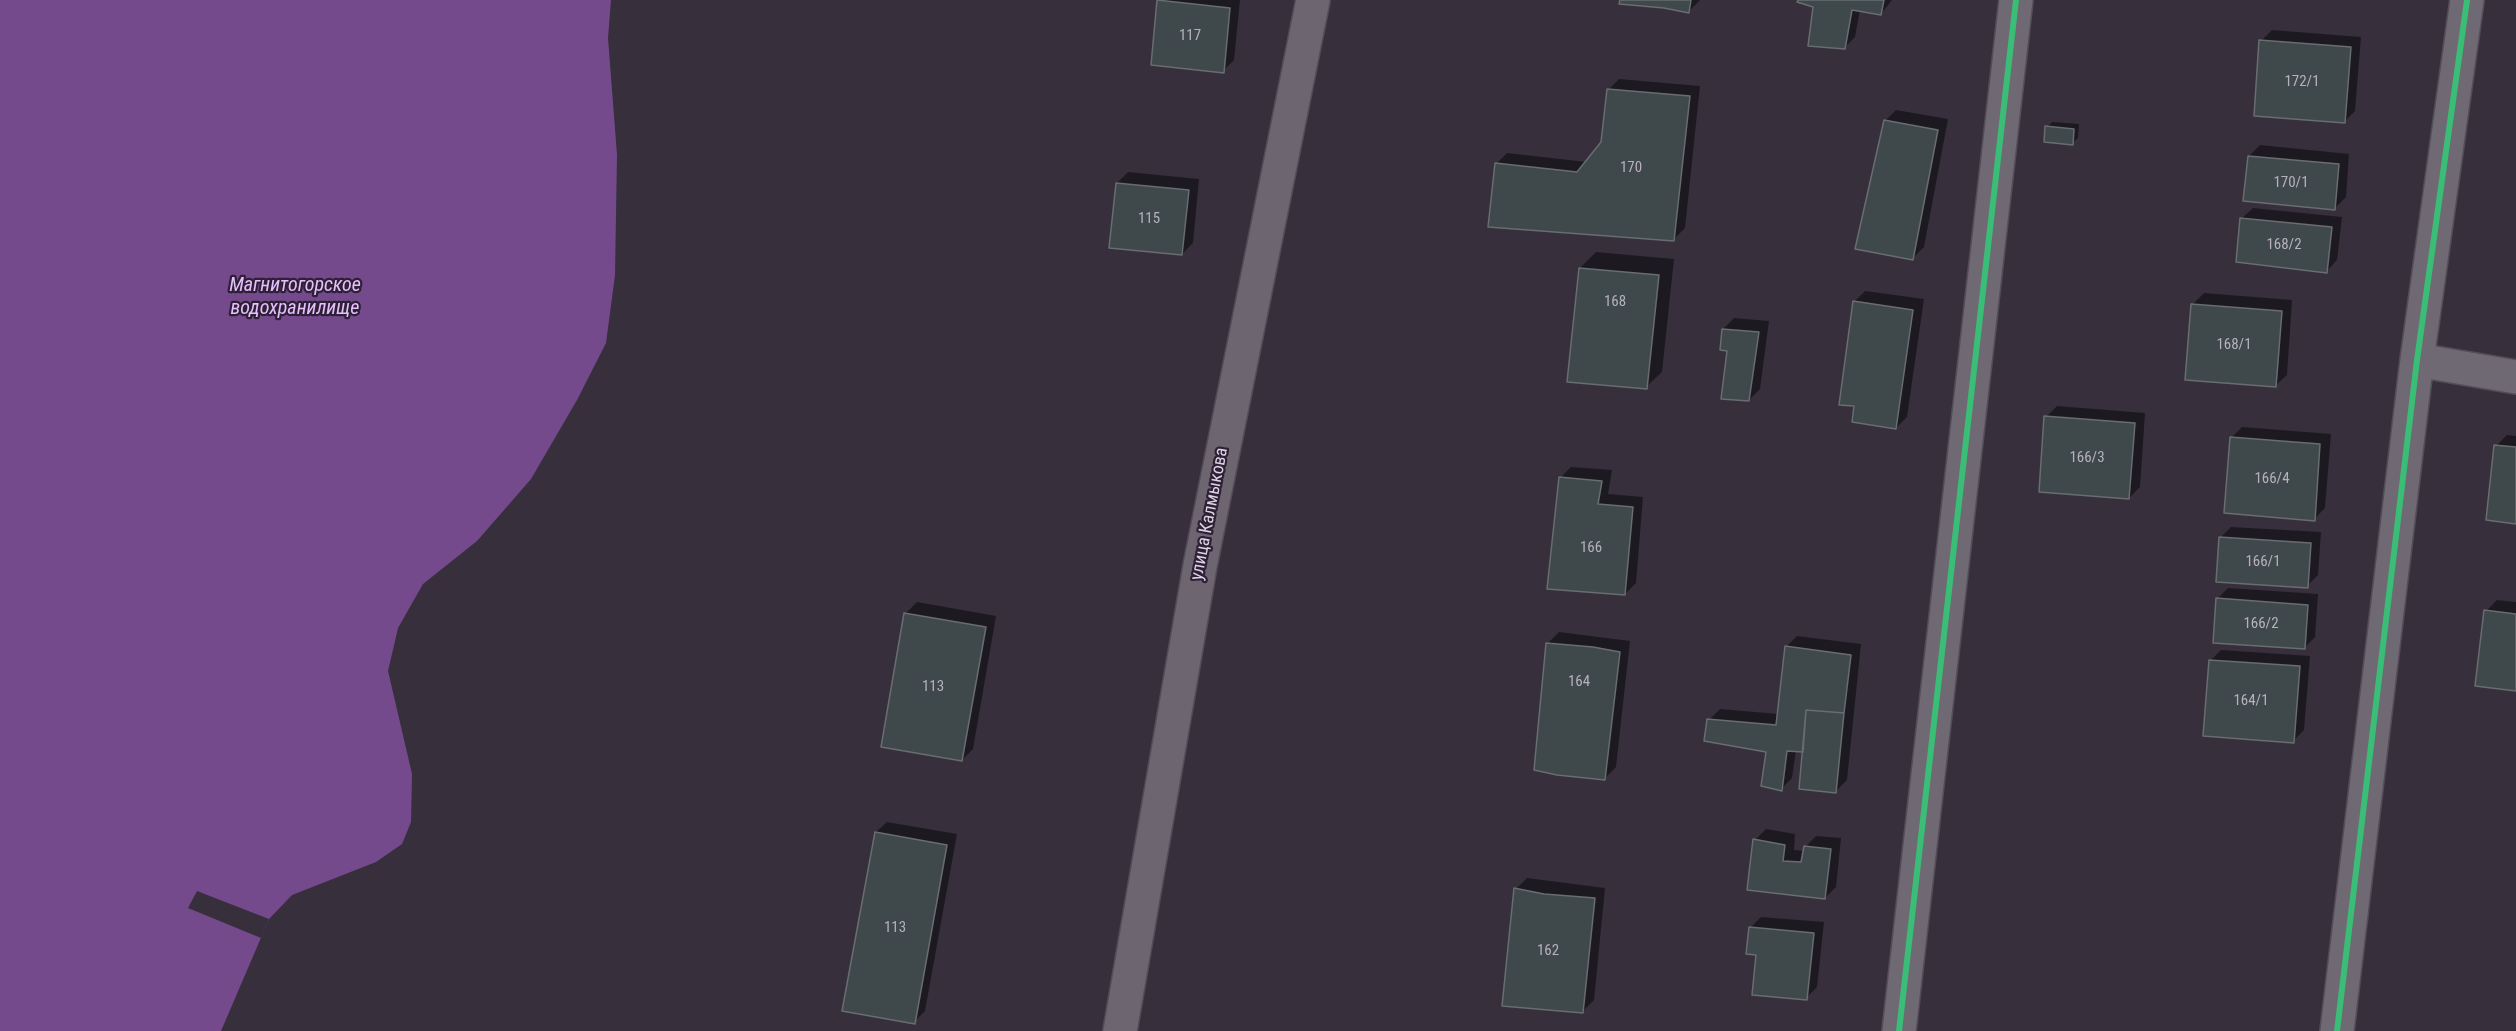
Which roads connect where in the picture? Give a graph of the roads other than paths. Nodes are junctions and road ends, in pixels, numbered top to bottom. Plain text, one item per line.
1 (1313, 0) edge
2 (2016, 0) edge
3 (2467, 0) edge
4 (2417, 360) junction
5 (2516, 377) edge
6 (1120, 1031) edge
7 (1899, 1031) edge
8 (2337, 1031) edge

1 - 6 main road, улица Калмыкова
2 - 7 street
3 - 4 street
4 - 5 street
4 - 8 street

